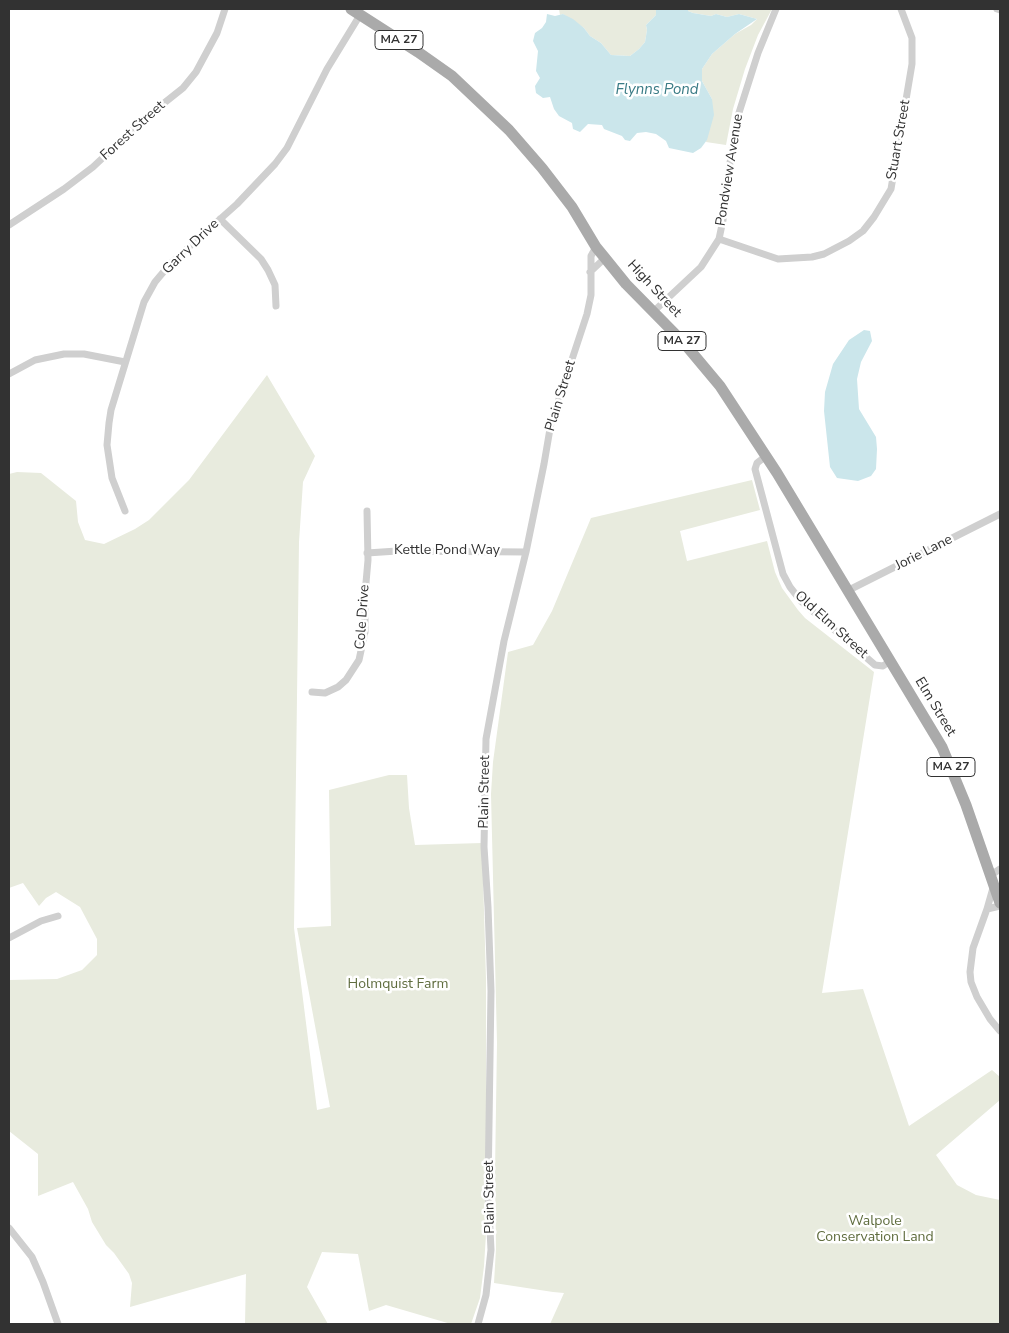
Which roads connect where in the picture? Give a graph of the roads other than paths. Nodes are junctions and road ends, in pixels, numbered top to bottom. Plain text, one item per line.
1 (225, 9) edge
2 (776, 9) edge
3 (901, 9) edge
4 (355, 12) edge
5 (220, 219) junction
6 (9, 225) edge
7 (719, 239) junction
8 (596, 247) junction
9 (605, 258) junction
10 (590, 272) junction
11 (276, 306) dead end
12 (653, 312) junction
13 (125, 362) junction
14 (9, 374) edge
15 (766, 456) junction
16 (125, 511) dead end
17 (367, 511) dead end
18 (1000, 514) edge
19 (526, 552) junction
20 (367, 553) junction
21 (847, 591) junction
22 (878, 642) joint
23 (890, 661) junction
24 (312, 692) dead end
25 (995, 876) edge
26 (1000, 904) edge
27 (987, 909) junction
28 (58, 916) dead end
29 (9, 938) edge
30 (1000, 1031) edge
31 (9, 1228) edge
32 (58, 1324) edge
33 (478, 1324) edge

1 - 6 street, Forest Street
2 - 7 street, Pondview Avenue
3 - 7 street, Stuart Street
4 - 5 street, Garry Drive
4 - 8 main road, High Street / MA 27
5 - 11 street
5 - 13 street, Garry Drive
7 - 12 street, Pondview Avenue
8 - 9 main road, High Street / MA 27
8 - 10 street, Plain Street
9 - 10 street
9 - 12 main road, High Street / MA 27
10 - 19 street, Plain Street
12 - 15 main road, High Street / MA 27
13 - 14 street
13 - 16 street, Garry Drive
15 - 21 main road, High Street / MA 27
15 - 23 street, Old Elm Street
17 - 20 street, Cole Drive
18 - 21 street, Jorie Lane
19 - 20 street, Kettle Pond Way
19 - 33 street, Plain Street
20 - 24 street, Cole Drive
21 - 22 main road, High Street / MA 27
22 - 23 main road, Elm Street / MA 27
23 - 25 main road, Elm Street / MA 27
25 - 26 main road, Elm Street / MA 27
25 - 27 street
26 - 27 street
27 - 30 street
28 - 29 street
31 - 32 street

